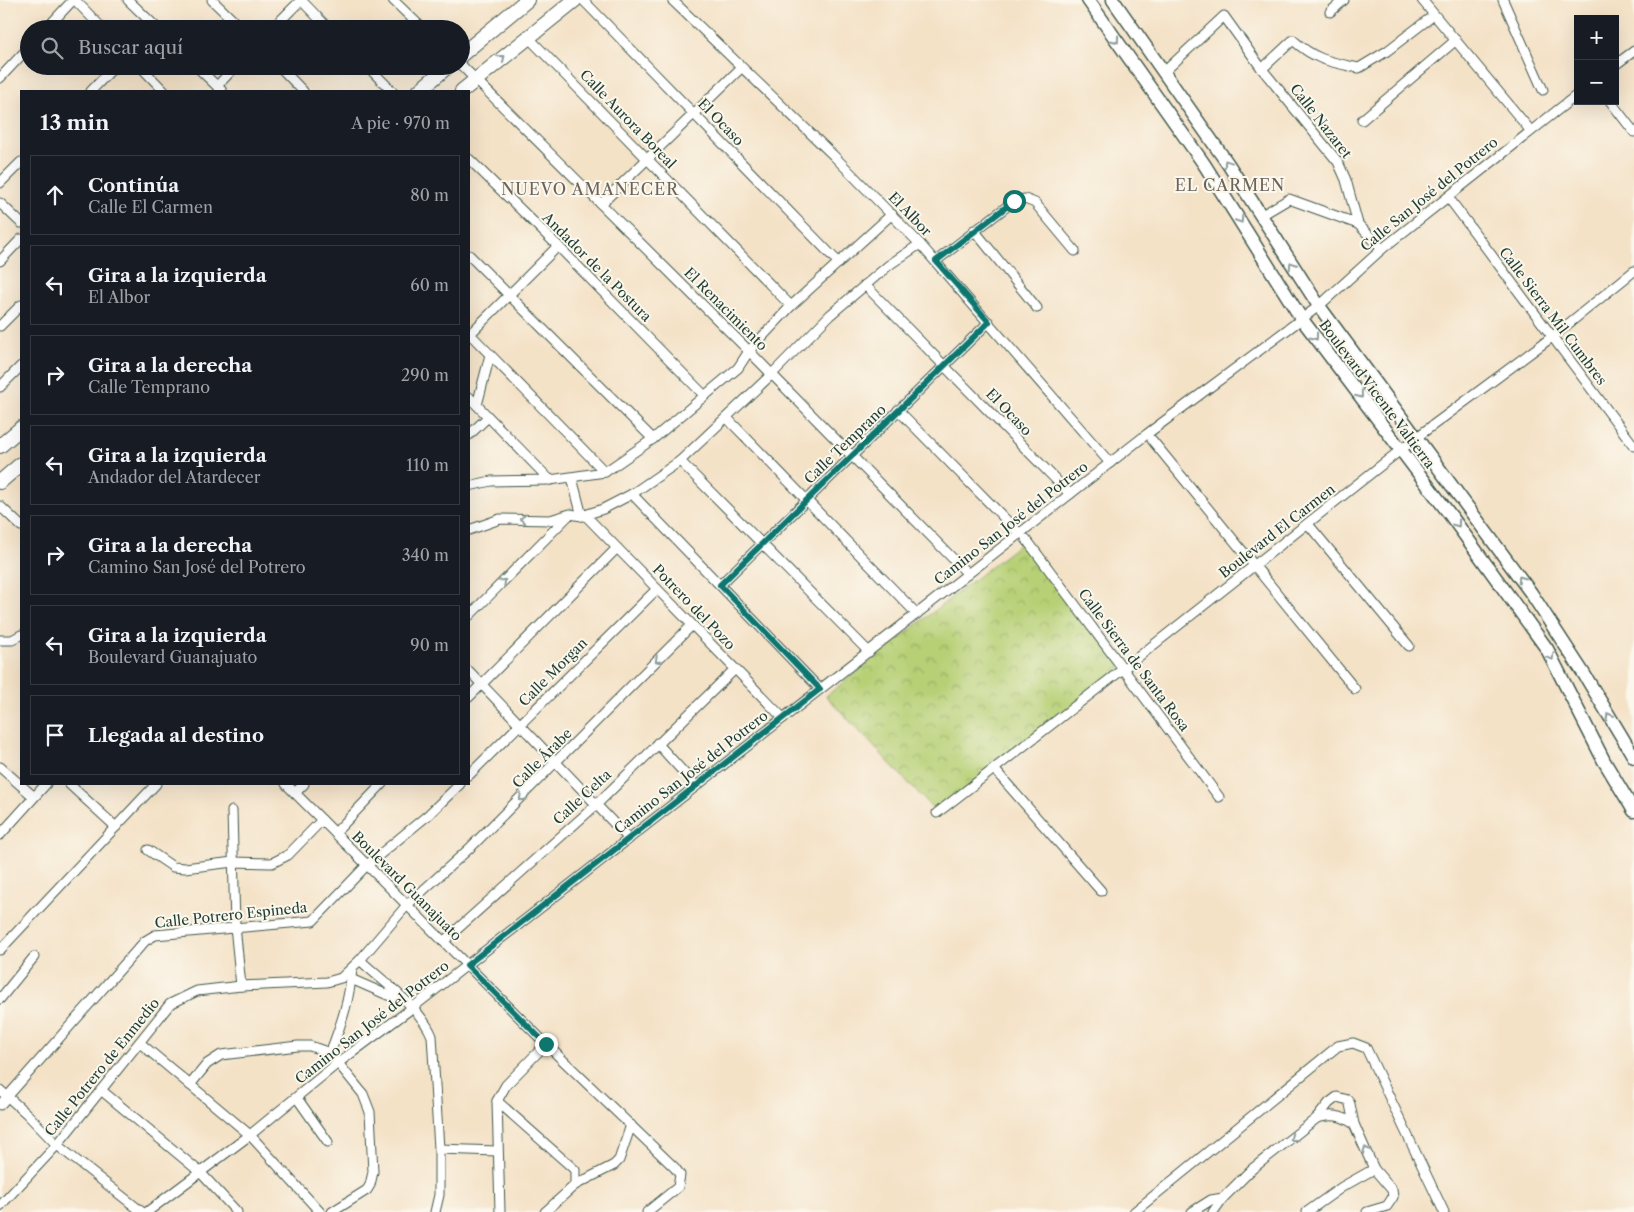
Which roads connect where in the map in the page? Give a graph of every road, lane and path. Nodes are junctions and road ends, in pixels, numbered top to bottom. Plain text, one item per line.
1 (74, 0) edge
2 (128, 0) edge
3 (212, 0) edge
4 (301, 0) edge
5 (394, 0) edge
6 (527, 0) edge
7 (575, 0) edge
8 (583, 0) edge
9 (672, 0) edge
10 (1088, 0) edge
11 (1113, 0) edge
12 (1344, 0) edge
13 (1422, 0) edge
14 (1503, 0) edge
15 (1330, 12) dead end
16 (1434, 14) junction
17 (55, 20) edge
18 (94, 20) edge
19 (149, 20) edge
20 (233, 20) edge
21 (281, 20) edge
22 (321, 20) edge
23 (414, 20) edge
24 (528, 37) junction
25 (1456, 40) junction
26 (470, 48) edge
27 (1634, 51) edge
28 (20, 57) edge
29 (1619, 62) edge
30 (741, 68) junction
31 (1262, 69) junction
32 (1164, 72) junction
33 (470, 73) edge
34 (106, 75) edge
35 (149, 75) edge
36 (205, 75) edge
37 (230, 75) edge
38 (288, 75) edge
39 (376, 75) edge
40 (438, 75) edge
41 (0, 78) edge
42 (476, 79) junction
43 (220, 89) edge
44 (92, 90) edge
45 (163, 90) edge
46 (302, 90) edge
47 (391, 90) edge
48 (421, 90) edge
49 (463, 90) edge
50 (1543, 90) dead end
51 (1574, 97) edge
52 (1613, 105) edge
53 (694, 114) junction
54 (1362, 120) dead end
55 (1530, 130) junction
56 (1634, 132) edge
57 (647, 159) junction
58 (470, 160) edge
59 (20, 163) edge
60 (0, 184) edge
61 (1451, 201) dead end
62 (0, 203) edge
63 (601, 204) junction
64 (892, 214) junction
65 (1262, 215) junction
66 (20, 223) edge
67 (1358, 224) junction
68 (974, 230) junction
69 (20, 240) edge
70 (920, 244) junction
71 (558, 246) junction
72 (1382, 249) junction
73 (1075, 251) dead end
74 (470, 256) edge
75 (0, 261) edge
76 (936, 261) junction
77 (838, 263) junction
78 (1634, 271) edge
79 (865, 285) junction
80 (509, 295) junction
81 (20, 306) edge
82 (791, 306) junction
83 (1318, 306) junction
84 (1037, 308) dead end
85 (1301, 318) junction
86 (989, 322) junction
87 (0, 326) edge
88 (470, 333) edge
89 (470, 335) edge
90 (1552, 337) junction
91 (752, 354) junction
92 (490, 355) junction
93 (944, 366) junction
94 (20, 367) edge
95 (769, 373) junction
96 (0, 387) edge
97 (704, 395) junction
98 (470, 398) edge
99 (477, 405) junction
100 (898, 410) junction
101 (488, 416) junction
102 (727, 418) junction
103 (20, 429) edge
104 (470, 434) edge
105 (1417, 437) junction
106 (654, 439) junction
107 (1152, 440) dead end
108 (0, 446) edge
109 (1634, 446) edge
110 (1401, 450) junction
111 (851, 456) junction
112 (680, 461) junction
113 (1110, 463) junction
114 (20, 465) edge
115 (604, 472) junction
116 (572, 478) junction
117 (550, 480) junction
118 (0, 482) edge
119 (470, 486) edge
120 (632, 494) junction
121 (1070, 494) junction
122 (806, 500) junction
123 (0, 506) edge
124 (570, 514) junction
125 (583, 516) junction
126 (1308, 524) junction
127 (20, 525) edge
128 (470, 530) edge
129 (1023, 537) junction
130 (762, 544) junction
131 (617, 548) junction
132 (1254, 566) junction
133 (968, 574) junction
134 (720, 585) junction
135 (657, 589) junction
136 (917, 614) junction
137 (470, 615) edge
138 (692, 626) junction
139 (20, 636) edge
140 (0, 640) edge
141 (1409, 646) dead end
142 (868, 652) junction
143 (735, 669) junction
144 (1123, 669) junction
145 (470, 673) edge
146 (481, 685) junction
147 (820, 689) junction
148 (1355, 689) dead end
149 (470, 696) edge
150 (783, 718) junction
151 (519, 724) junction
152 (657, 743) junction
153 (1634, 757) edge
154 (556, 764) junction
155 (0, 767) edge
156 (994, 768) junction
157 (470, 774) edge
158 (20, 785) edge
159 (20, 785) edge
160 (45, 785) edge
161 (69, 785) edge
162 (155, 785) edge
163 (287, 785) edge
164 (303, 785) edge
165 (381, 785) edge
166 (459, 785) edge
167 (696, 786) junction
168 (295, 793) junction
169 (33, 796) junction
170 (1219, 797) dead end
171 (596, 805) junction
172 (232, 811) dead end
173 (1634, 811) edge
174 (937, 813) dead end
175 (322, 820) junction
176 (116, 827) junction
177 (335, 833) junction
178 (0, 835) edge
179 (629, 839) junction
180 (148, 850) dead end
181 (233, 862) junction
182 (367, 865) junction
183 (1101, 891) dead end
184 (407, 905) junction
185 (235, 926) junction
186 (444, 942) junction
187 (0, 949) edge
188 (34, 957) dead end
189 (360, 960) junction
190 (467, 965) junction
191 (352, 968) junction
192 (352, 979) junction
193 (241, 986) junction
194 (0, 999) edge
195 (409, 1006) junction
196 (140, 1043) junction
197 (546, 1044) junction
198 (330, 1053) junction
199 (338, 1063) junction
200 (190, 1085) junction
201 (101, 1090) junction
202 (4, 1093) edge
203 (297, 1098) junction
204 (497, 1101) junction
205 (0, 1105) edge
206 (1317, 1118) junction
207 (1354, 1124) junction
208 (631, 1125) junction
209 (250, 1135) junction
210 (328, 1142) dead end
211 (57, 1145) junction
212 (439, 1149) junction
213 (497, 1150) junction
214 (1374, 1169) junction
215 (200, 1172) junction
216 (575, 1185) junction
217 (1223, 1198) junction
218 (0, 1206) edge
219 (142, 1212) edge
220 (147, 1212) edge
221 (237, 1212) edge
222 (320, 1212) edge
223 (332, 1212) edge
224 (435, 1212) edge
225 (500, 1212) edge
226 (545, 1212) edge
227 (647, 1212) edge
228 (1134, 1212) edge
229 (1192, 1212) edge
230 (1213, 1212) edge
231 (1307, 1212) edge
232 (1367, 1212) edge
233 (1444, 1212) edge

1 - 17 street
1 - 18 street
2 - 19 street
3 - 20 street
4 - 21 street
4 - 22 street
5 - 23 street
6 - 26 main road
7 - 24 main road
8 - 53 street, El Ocaso
9 - 30 street, El Albor
10 -> 85 main road, Boulevard Vicente Valtierra
11 - 32 main road, Boulevard Vicente Valtierra
12 - 15 street
13 - 16 street
14 - 50 street
16 - 25 street
16 - 31 street
42 -> 24 main road
24 - 57 street, Calle Aurora Boreal
25 - 54 street
25 - 55 street
27 - 29 street
28 - 41 street
30 - 53 street
30 - 64 street, El Albor
31 - 32 street, Calle Nazaret
31 - 67 street, Calle Nazaret
65 -> 32 main road, Boulevard Vicente Valtierra
33 - 42 street, El Renacimiento
34 - 44 street
35 - 45 street
36 - 43 street
37 - 43 street
38 - 46 street
39 - 47 street
40 - 48 main road
42 - 49 main road
42 - 63 street, El Renacimiento
51 - 55 street, Calle San José del Potrero
52 - 56 street
53 - 57 street
53 - 77 street, El Ocaso
55 - 72 street, Calle San José del Potrero
57 - 63 street
57 - 82 street, Calle Aurora Boreal
58 - 71 street, Andador de la Postura
59 - 60 street
61 - 90 street, Calle Sierra Mil Cumbres
62 - 66 street
63 - 91 street, El Renacimiento
64 - 70 street, El Albor
64 - 77 street
65 - 67 street
83 -> 65 main road, Boulevard Vicente Valtierra
67 - 72 street, Calle Nazaret
68 - 73 street
68 - 76 street
68 - 84 street
69 - 75 street
70 - 76 street, El Albor
70 - 79 street
71 - 80 street
71 - 97 street, Andador de la Postura
72 - 83 street, Calle San José del Potrero
74 - 80 street
76 - 86 street, El Albor
77 - 82 street
78 - 90 street, Boulevard El Carmen
79 - 93 street, El Ocaso
79 - 95 street
80 - 88 street
80 - 106 street
81 - 87 street
82 - 91 street
83 - 85 street, Calle San José del Potrero
83 - 105 main road, Boulevard Vicente Valtierra
85 -> 110 main road, Boulevard Vicente Valtierra
85 - 113 street, Camino San José del Potrero
86 - 93 street, Calle Temprano
86 - 113 street, El Albor
89 - 92 street
90 - 105 street, Boulevard El Carmen
90 - 109 street, Calle Sierra Mil Cumbres
91 - 95 street, El Renacimiento
91 - 97 street
92 - 99 street
92 - 115 street
93 - 100 street, Calle Temprano
93 - 121 street, El Ocaso
94 - 96 street
95 - 102 street
95 - 111 street, El Renacimiento
97 - 106 street
98 - 99 street
99 - 101 street
100 - 111 street, Calle Temprano
100 - 129 street
101 - 104 street
101 - 117 street
102 - 112 street
102 - 122 street
103 - 108 main road
105 - 110 street, Boulevard El Carmen
153 -> 105 main road, Boulevard Vicente Valtierra
106 - 115 street
107 - 132 street
110 - 126 street, Boulevard El Carmen
110 -> 173 main road, Boulevard Vicente Valtierra
111 - 122 street, Calle Temprano
111 - 133 street, El Renacimiento
112 - 120 street
112 - 130 street
113 - 121 street, Camino San José del Potrero
114 - 118 main road
115 - 116 street
116 - 117 street
116 - 125 street
117 - 119 street
120 - 125 street
120 - 134 street
121 - 129 street, Camino San José del Potrero
122 - 130 street, Calle Temprano
122 - 136 street
123 - 127 street
124 - 125 street
124 -> 128 street
137 -> 124 street
125 - 131 street, Potrero del Pozo
126 - 132 street, Boulevard El Carmen
126 - 141 street
129 - 133 street, Camino San José del Potrero
129 - 144 street, Calle Sierra de Santa Rosa
130 - 134 street, Calle Temprano
130 - 142 street
131 - 135 street, Potrero del Pozo
131 - 146 street
132 - 144 street, Boulevard El Carmen
132 - 148 street
133 - 136 street, Camino San José del Potrero
134 - 147 street
135 - 138 street, Potrero del Pozo
135 - 151 street, Calle Morgan
136 - 142 street, Camino San José del Potrero
138 - 143 street, Potrero del Pozo
138 -> 154 street, Calle Árabe
139 - 140 street
142 - 147 street, Camino San José del Potrero
143 - 150 street, Potrero del Pozo
143 - 152 street, Calle Celta
144 - 156 street, Boulevard El Carmen
144 - 170 street, Calle Sierra de Santa Rosa
145 - 146 street
146 - 149 street
146 - 151 street
147 - 150 street, Camino San José del Potrero
150 - 167 street, Camino San José del Potrero
151 - 154 street
151 - 157 street, Calle Morgan
152 - 167 street
152 - 171 street, Calle Celta
154 - 171 street
154 -> 184 street, Calle Árabe
155 - 158 street
156 - 174 street, Boulevard El Carmen
156 - 183 street
159 - 169 street
160 - 169 street
161 - 176 street
162 - 176 street
163 - 168 street, Boulevard Guanajuato
164 - 168 street
165 - 177 street
166 - 182 street
167 - 179 street, Camino San José del Potrero
168 - 175 street, Boulevard Guanajuato
169 - 178 street
171 - 179 street
171 - 186 street, Calle Celta
172 - 181 street
175 - 177 street, Boulevard Guanajuato
175 - 181 street
176 - 187 street
177 - 182 street, Boulevard Guanajuato
179 - 190 street, Camino San José del Potrero
180 - 181 street
181 - 185 street
182 - 184 street, Boulevard Guanajuato
182 - 185 street, Calle Potrero Espineda
184 - 186 street, Boulevard Guanajuato
184 - 189 street, Calle Potrero de Enmedio
185 - 193 street
185 - 202 street, Calle Potrero Espineda
186 - 190 street, Boulevard Guanajuato
188 - 194 street
189 - 191 street, Calle Potrero de Enmedio
189 - 195 street
190 - 195 street, Camino San José del Potrero
190 - 197 street, Boulevard Guanajuato
191 - 192 street
191 - 193 street, Calle Potrero de Enmedio
192 - 195 street
192 - 198 street
193 - 196 street, Calle Potrero de Enmedio
195 - 199 street, Camino San José del Potrero
195 - 212 street
196 - 200 street
196 - 201 street, Calle Potrero de Enmedio
197 - 204 street
197 - 208 street, Boulevard Guanajuato
198 - 199 street
198 - 200 street
199 - 203 street, Camino San José del Potrero
199 - 223 street
200 - 209 street
201 - 211 street, Calle Potrero de Enmedio
201 - 215 street
202 - 205 street, Calle Potrero Espineda
202 - 211 street
203 - 209 street, Camino San José del Potrero
203 - 210 street
204 - 213 street
204 - 216 street
206 - 207 street
206 - 207 street
206 -> 217 street
214 -> 207 street
208 - 216 street
208 - 227 street, Boulevard Guanajuato
209 - 215 street, Camino San José del Potrero
209 - 222 street
211 - 218 street, Calle Potrero de Enmedio
211 - 219 street
212 - 213 street
212 - 224 street
213 - 225 street
214 - 231 street
214 - 232 street
215 - 220 street, Camino San José del Potrero
215 - 221 street
216 - 226 street
217 - 229 street
217 - 230 street
228 - 233 street

